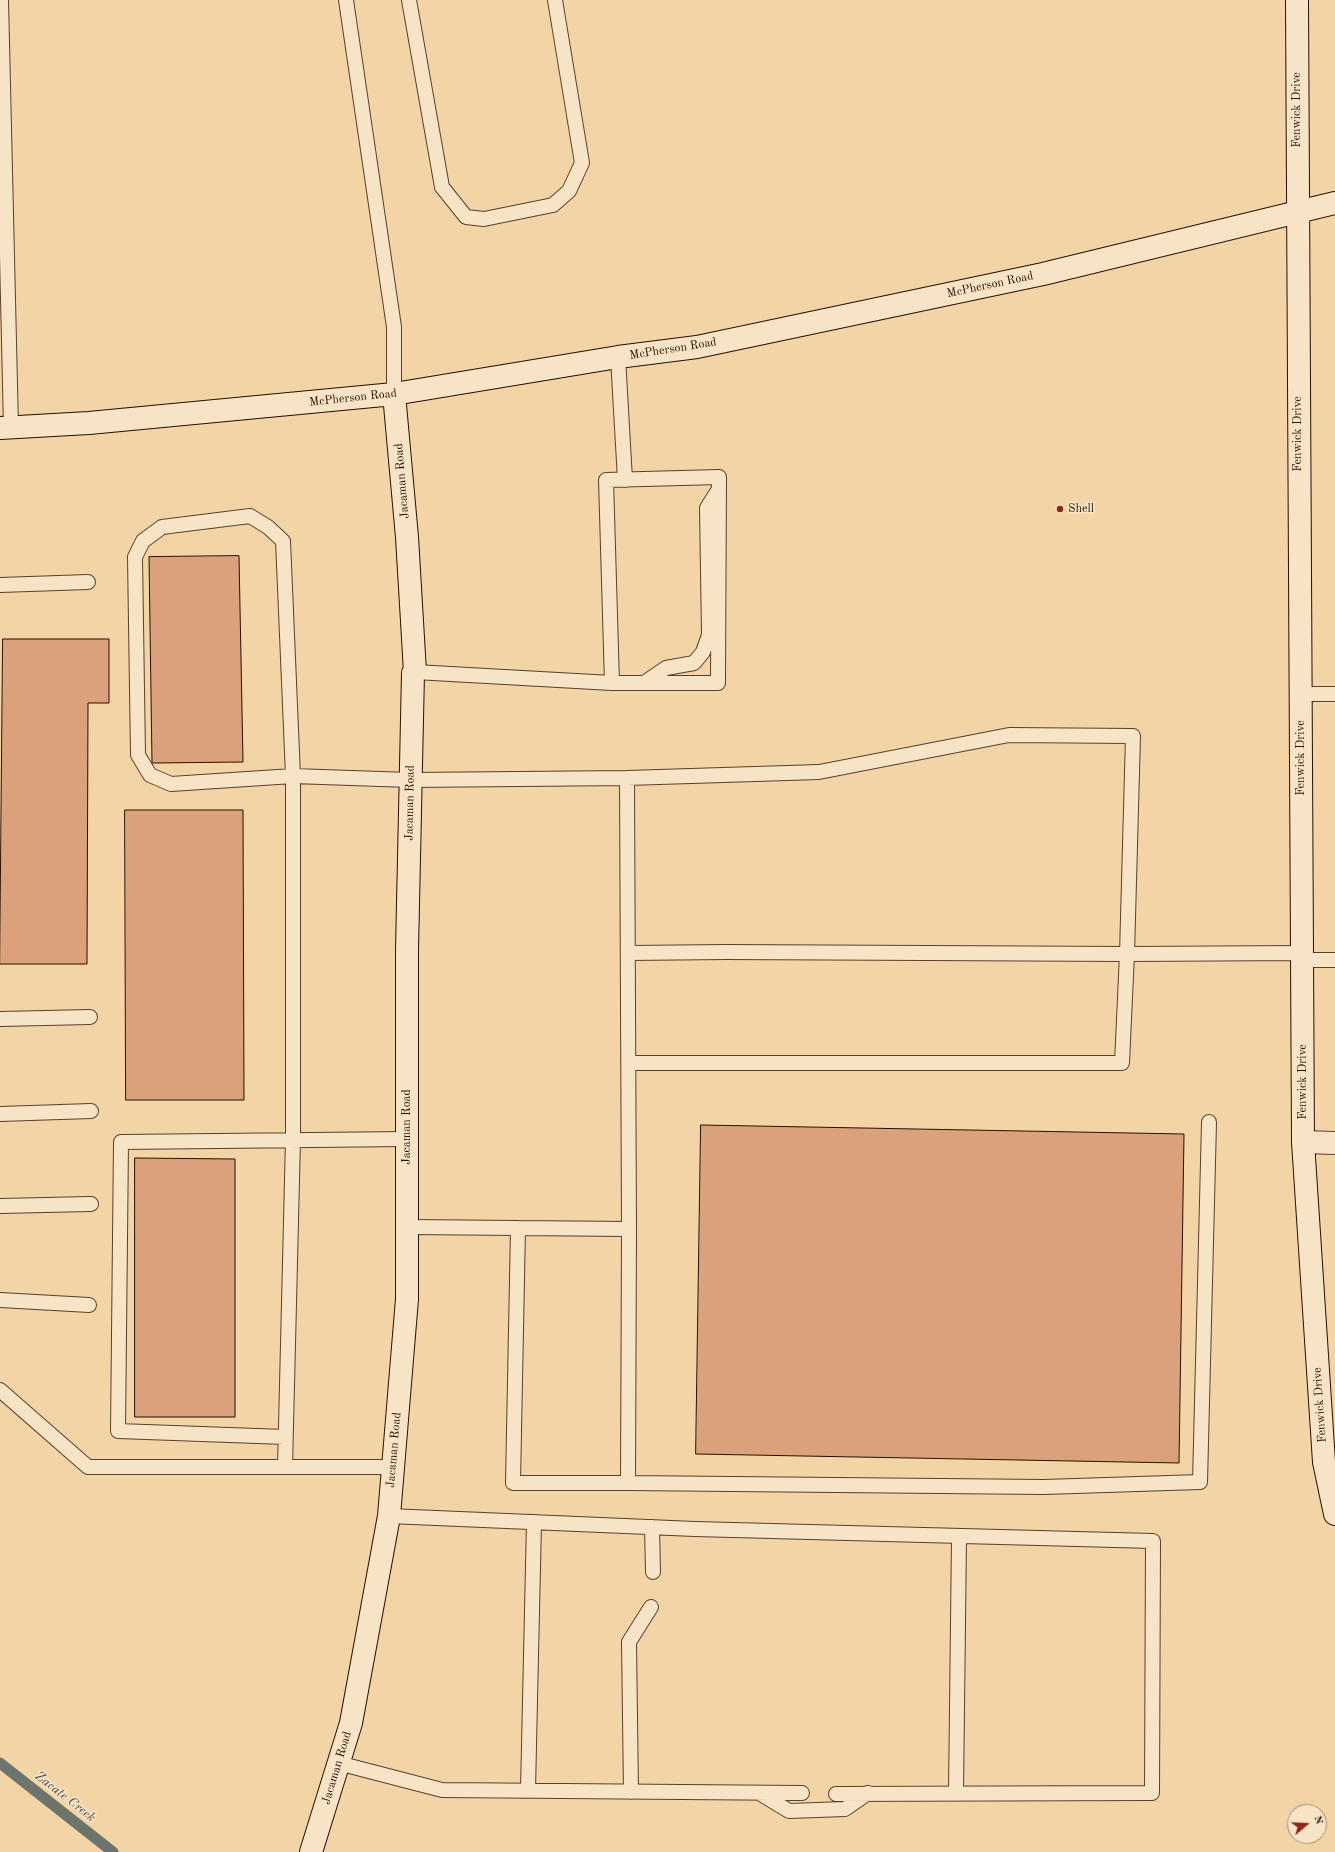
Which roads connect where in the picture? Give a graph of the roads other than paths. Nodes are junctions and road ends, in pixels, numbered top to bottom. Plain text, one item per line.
1 (1, 0) edge
2 (346, 0) edge
3 (410, 0) edge
4 (555, 0) edge
5 (1297, 0) edge
6 (1335, 204) edge
7 (1297, 213) junction
8 (618, 357) junction
9 (394, 394) junction
10 (6, 427) edge
11 (625, 480) junction
12 (719, 489) junction
13 (88, 582) dead end
14 (0, 585) edge
15 (415, 672) junction
16 (612, 683) junction
17 (644, 683) junction
18 (1300, 694) junction
19 (1335, 694) edge
20 (294, 776) junction
21 (627, 778) junction
22 (410, 780) junction
23 (628, 953) junction
24 (1127, 954) junction
25 (1302, 957) junction
26 (1335, 960) edge
27 (90, 1017) dead end
28 (0, 1019) edge
29 (629, 1063) junction
30 (91, 1111) dead end
31 (0, 1114) edge
32 (1210, 1122) dead end
33 (407, 1138) junction
34 (293, 1139) junction
35 (1303, 1142) junction
36 (1335, 1143) edge
37 (91, 1204) dead end
38 (0, 1206) edge
39 (407, 1227) junction
40 (518, 1228) junction
41 (629, 1229) junction
42 (0, 1300) edge
43 (88, 1305) dead end
44 (0, 1390) edge
45 (285, 1437) junction
46 (285, 1467) junction
47 (393, 1467) junction
48 (628, 1483) junction
49 (1335, 1514) edge
50 (389, 1516) junction
51 (534, 1522) junction
52 (652, 1527) junction
53 (960, 1537) junction
54 (653, 1572) dead end
55 (651, 1608) dead end
56 (338, 1763) junction
57 (528, 1790) junction
58 (632, 1792) junction
59 (760, 1793) junction
60 (868, 1793) junction
61 (956, 1793) junction
62 (802, 1794) dead end
63 (836, 1794) dead end
64 (311, 1852) edge

1 - 10 lane
2 - 9 lane
3 - 4 lane
5 - 7 main road, Fenwick Drive
6 - 7 main road, McPherson Road
7 - 8 main road, McPherson Road
7 - 18 main road, Fenwick Drive
8 - 9 main road, McPherson Road
8 - 11 lane
9 - 10 main road, McPherson Road
9 - 15 main road, Jacaman Road
11 - 12 lane
11 - 16 lane
12 - 17 lane
12 - 17 lane
13 - 14 lane
15 - 16 lane
15 - 22 main road, Jacaman Road
16 - 17 lane
18 - 19 lane
18 - 25 main road, Fenwick Drive
20 - 20 lane
20 - 22 lane
20 - 34 lane
21 - 22 lane
21 - 23 lane
21 - 24 lane
22 - 33 main road, Jacaman Road
23 - 24 lane
23 - 29 lane
24 - 25 lane
24 - 29 lane
25 - 26 lane
25 - 35 main road, Fenwick Drive
27 - 28 lane
29 - 41 lane
30 - 31 lane
32 - 48 lane
33 - 34 lane
33 - 39 main road, Jacaman Road
34 - 45 lane
34 - 45 lane
35 - 36 main road
35 - 49 main road, Fenwick Drive
37 - 38 lane
39 - 40 lane
39 - 47 main road, Jacaman Road
40 - 41 lane
40 - 48 lane
41 - 48 lane
42 - 43 lane
44 - 46 lane
45 - 46 lane
46 - 47 lane
47 - 50 main road, Jacaman Road
50 - 51 lane
50 - 56 main road, Jacaman Road
51 - 52 lane
51 - 57 lane
52 - 53 lane
52 - 54 lane
53 - 61 lane
53 - 61 lane
55 - 58 lane
56 - 57 lane
56 - 64 main road, Jacaman Road
57 - 58 lane
58 - 59 lane
59 - 60 lane
59 - 62 lane
60 - 61 lane
60 - 63 lane

